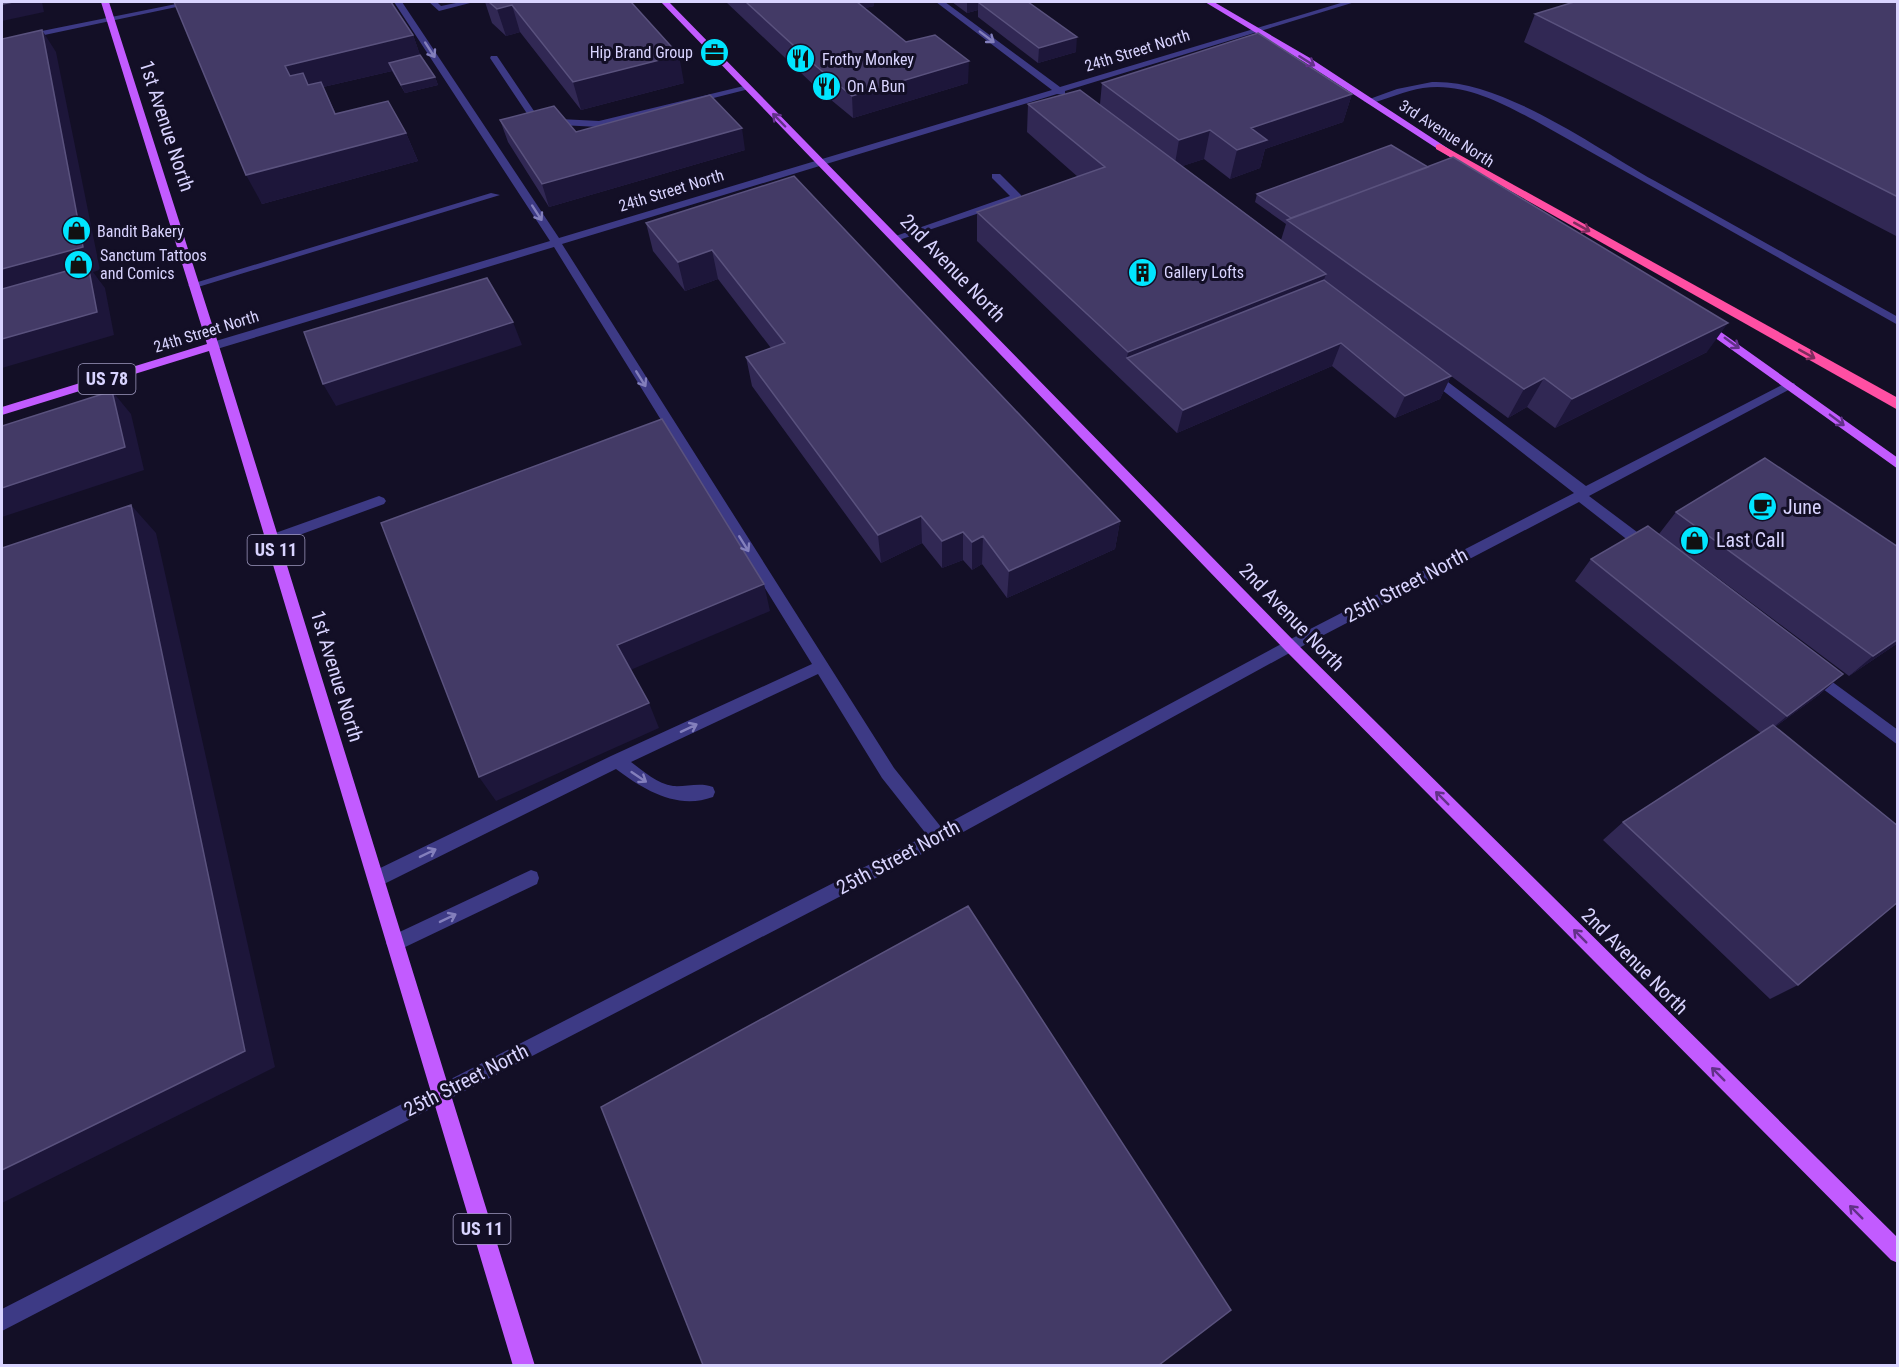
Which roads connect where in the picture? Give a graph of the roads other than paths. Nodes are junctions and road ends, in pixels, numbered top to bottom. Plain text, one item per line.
1 (105, 2) edge
2 (196, 2) edge
3 (398, 2) edge
4 (433, 2) edge
5 (470, 2) edge
6 (665, 2) edge
7 (940, 2) edge
8 (1209, 2) edge
9 (1351, 2) edge
10 (110, 20) junction
11 (1257, 31) junction
12 (2, 42) edge
13 (494, 58) dead end
14 (748, 88) junction
15 (1058, 90) junction
16 (1369, 101) junction
17 (1075, 103) edge
18 (1440, 147) junction
19 (820, 162) junction
20 (996, 176) dead end
21 (495, 195) dead end
22 (1568, 232) edge
23 (895, 238) junction
24 (556, 242) junction
25 (194, 285) junction
26 (1695, 318) edge
27 (1898, 322) edge
28 (213, 346) junction
29 (1425, 370) edge
30 (1790, 386) junction
31 (656, 402) junction
32 (1898, 405) edge
33 (641, 407) dead end
34 (2, 411) edge
35 (1898, 465) edge
36 (1581, 494) junction
37 (379, 501) dead end
38 (272, 540) junction
39 (1662, 559) edge
40 (1290, 646) junction
41 (821, 666) junction
42 (1803, 667) edge
43 (1898, 739) edge
44 (617, 761) junction
45 (707, 792) dead end
46 (939, 837) junction
47 (531, 878) dead end
48 (376, 879) junction
49 (395, 943) junction
50 (440, 1093) junction
51 (1898, 1254) edge
52 (2, 1320) edge
53 (524, 1365) edge

1 - 10 main road, 1st Avenue North / US 11
2 - 10 street
3 -> 24 street
4 - 5 street
6 - 14 main road, 2nd Avenue North
7 -> 15 street
8 - 11 main road, 3rd Avenue North
9 - 11 street, 24th Street North
10 - 12 street
10 - 25 main road, 1st Avenue North / US 11
11 - 15 street, 24th Street North
11 -> 16 main road, 3rd Avenue North
13 - 14 street
19 -> 14 main road, 2nd Avenue North
15 - 17 street
15 - 19 street, 24th Street North
16 - 18 main road, 3rd Avenue North
16 - 27 street
18 - 22 main road, 3rd Avenue North
18 -> 32 highway
19 - 23 main road, 2nd Avenue North
19 - 24 street, 24th Street North
20 - 23 street
21 - 25 street
23 - 40 main road, 2nd Avenue North
24 - 28 street, 24th Street North
24 -> 31 street
25 - 28 main road, 1st Avenue North / US 11
26 -> 30 main road
28 - 34 main road, 24th Street North / US 78
28 - 38 main road, 1st Avenue North / US 11
29 - 36 street
30 -> 35 main road
30 - 36 street, 25th Street North
31 - 33 street
31 -> 41 street
36 - 39 street
36 - 40 street, 25th Street North
37 - 38 street
38 - 48 main road, 1st Avenue North / US 11
40 - 46 street, 25th Street North
51 -> 40 main road, 2nd Avenue North
44 -> 41 street
41 - 46 street
42 - 43 street
44 -> 45 street
48 -> 44 street
46 - 50 street, 25th Street North
49 -> 47 street
48 - 49 main road, 1st Avenue North / US 11
49 - 50 main road, 1st Avenue North / US 11
50 - 52 street, 25th Street North
50 - 53 main road, 1st Avenue North / US 11

